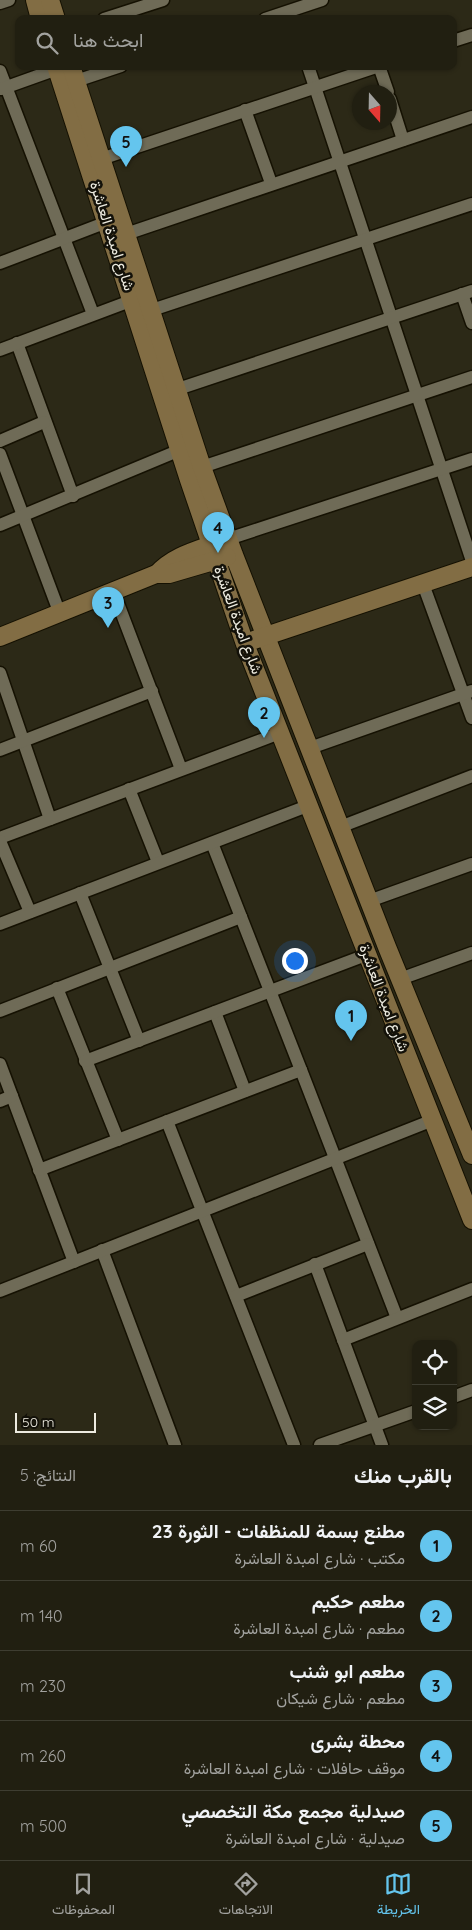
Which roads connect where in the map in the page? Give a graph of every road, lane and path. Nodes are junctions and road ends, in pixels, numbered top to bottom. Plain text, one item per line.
1 (9, 0) edge
2 (35, 0) edge
3 (50, 0) edge
4 (163, 0) edge
5 (322, 0) edge
6 (0, 3) edge
7 (289, 10) edge
8 (39, 15) edge
9 (55, 15) edge
10 (116, 15) edge
11 (276, 15) edge
12 (472, 35) edge
13 (457, 40) edge
14 (309, 70) edge
15 (367, 70) edge
16 (380, 70) edge
17 (0, 71) edge
18 (65, 71) edge
19 (386, 85) edge
20 (315, 87) junction
21 (3, 88) edge
22 (246, 110) junction
23 (472, 117) edge
24 (397, 121) edge
25 (403, 140) junction
26 (101, 159) junction
27 (339, 161) junction
28 (271, 184) junction
29 (472, 204) edge
30 (107, 222) junction
31 (126, 234) junction
32 (63, 238) junction
33 (366, 240) junction
34 (0, 263) edge
35 (467, 293) edge
36 (133, 300) junction
37 (152, 310) junction
38 (93, 314) junction
39 (392, 318) junction
40 (472, 323) edge
41 (17, 343) junction
42 (0, 350) edge
43 (472, 377) edge
44 (178, 388) junction
45 (418, 396) junction
46 (44, 422) junction
47 (0, 441) edge
48 (180, 450) junction
49 (0, 454) edge
50 (472, 459) edge
51 (202, 466) junction
52 (440, 469) junction
53 (73, 496) junction
54 (23, 516) junction
55 (0, 525) edge
56 (222, 550) junction
57 (472, 561) edge
58 (472, 568) edge
59 (423, 584) junction
60 (114, 593) junction
61 (60, 614) junction
62 (266, 636) junction
63 (0, 637) edge
64 (245, 644) junction
65 (0, 673) edge
66 (152, 691) junction
67 (467, 693) edge
68 (472, 718) edge
69 (280, 732) junction
70 (22, 740) junction
71 (310, 748) junction
72 (0, 750) edge
73 (181, 769) junction
74 (472, 776) edge
75 (129, 789) junction
76 (310, 805) junction
77 (50, 819) junction
78 (340, 827) junction
79 (0, 840) edge
80 (212, 843) junction
81 (158, 862) junction
82 (472, 864) edge
83 (80, 892) junction
84 (369, 901) junction
85 (30, 912) junction
86 (240, 917) junction
87 (0, 924) edge
88 (379, 926) junction
89 (359, 933) junction
90 (472, 953) edge
91 (366, 955) junction
92 (110, 967) junction
93 (400, 979) junction
94 (57, 988) junction
95 (271, 991) junction
96 (0, 1011) edge
97 (215, 1012) junction
98 (139, 1041) junction
99 (85, 1061) junction
100 (0, 1064) edge
101 (301, 1070) junction
102 (245, 1091) junction
103 (6, 1098) edge
104 (433, 1120) junction
105 (167, 1122) junction
106 (467, 1129) edge
107 (118, 1140) junction
108 (472, 1155) edge
109 (336, 1157) junction
110 (39, 1170) junction
111 (203, 1211) junction
112 (471, 1216) edge
113 (368, 1244) junction
114 (102, 1250) junction
115 (74, 1262) junction
116 (315, 1264) junction
117 (472, 1289) edge
118 (0, 1291) edge
119 (236, 1296) junction
120 (397, 1318) junction
121 (343, 1340) junction
122 (472, 1390) edge
123 (457, 1396) edge
124 (412, 1412) edge
125 (375, 1426) junction
126 (175, 1445) edge
127 (294, 1445) edge
128 (320, 1445) edge
129 (382, 1445) edge

1 - 6 street
2 - 8 main road
3 - 9 main road
4 - 10 street
5 - 7 street
7 - 11 street
12 - 13 street
14 - 20 street
15 - 20 street
16 - 19 street
17 - 21 street
18 - 21 street
18 - 26 main road, شارع امبدة العاشرة
18 - 30 main road, شارع امبدة العاشرة
20 - 22 street
20 - 27 street
21 - 32 street
22 - 26 street
22 - 28 street
23 - 25 street
24 - 25 street
25 - 27 street
26 - 31 main road, شارع امبدة العاشرة
27 - 28 street
27 - 33 street
28 - 31 street
29 - 33 street
30 - 32 street
30 - 36 main road, شارع امبدة العاشرة
31 - 37 main road, شارع امبدة العاشرة
32 - 34 street
32 - 38 street
33 - 37 street
33 - 39 street
35 - 39 street
35 - 40 street
36 - 38 street
36 - 48 main road, شارع امبدة العاشرة
37 - 44 main road, شارع امبدة العاشرة
38 - 41 street
39 - 44 street
39 - 45 street
41 - 42 street
41 - 46 street
43 - 45 street
44 - 51 main road, شارع امبدة العاشرة
45 - 51 street
45 - 52 street
46 - 47 street
46 - 53 street
48 - 53 street
48 - 56 main road, شارع امبدة العاشرة
49 - 54 street
50 - 52 street
51 - 56 main road, شارع امبدة العاشرة
52 - 56 street
52 - 57 street
53 - 54 street
54 - 55 street
54 - 61 street
56 - 60 main road
56 - 62 main road, شارع امبدة العاشرة
56 - 64 main road, شارع امبدة العاشرة
58 - 59 main road
59 - 62 main road
59 - 67 street
60 - 61 main road
60 - 66 street
61 - 63 main road
62 - 64 main road
62 - 71 main road, شارع امبدة العاشرة
64 - 69 main road, شارع امبدة العاشرة
65 - 70 street
66 - 70 street
66 - 73 street
67 - 68 street
67 - 71 street
69 - 73 street
69 - 76 main road, شارع امبدة العاشرة
70 - 72 street
70 - 77 street
71 - 78 main road, شارع امبدة العاشرة
73 - 75 street
74 - 78 street
75 - 77 street
75 - 81 street
76 - 80 street
76 - 89 main road, شارع امبدة العاشرة
77 - 79 street
78 - 84 main road, شارع امبدة العاشرة
79 - 85 street
80 - 81 street
80 - 86 street
81 - 83 street
82 - 84 street
83 - 85 street
83 - 92 street
84 - 88 main road, شارع امبدة العاشرة
85 - 87 street
86 - 92 street
86 - 95 street
88 - 89 main road
88 - 93 main road, شارع امبدة العاشرة
89 - 91 main road, شارع امبدة العاشرة
90 - 93 street
91 - 95 street
91 - 104 main road, شارع امبدة العاشرة
92 - 94 street
92 - 98 street
93 - 106 main road, شارع امبدة العاشرة
94 - 96 street
94 - 99 street
95 - 97 street
95 - 101 street
97 - 98 street
97 - 102 street
98 - 99 street
99 - 107 street
100 - 103 street
101 - 102 street
101 - 109 street
102 - 105 street
103 - 110 street
104 - 109 street
104 - 112 main road, شارع امبدة العاشرة
105 - 107 street
105 - 111 street
106 - 108 main road, شارع امبدة العاشرة
107 - 110 street
109 - 111 street
109 - 113 street
110 - 115 street
111 - 114 street
111 - 119 street
113 - 116 street
113 - 120 street
114 - 115 street
114 - 126 street
115 - 118 street
116 - 119 street
116 - 121 street
117 - 120 street
119 - 127 street
120 - 121 street
121 - 125 street
122 - 123 street
124 - 125 street
125 - 128 street
125 - 129 street

